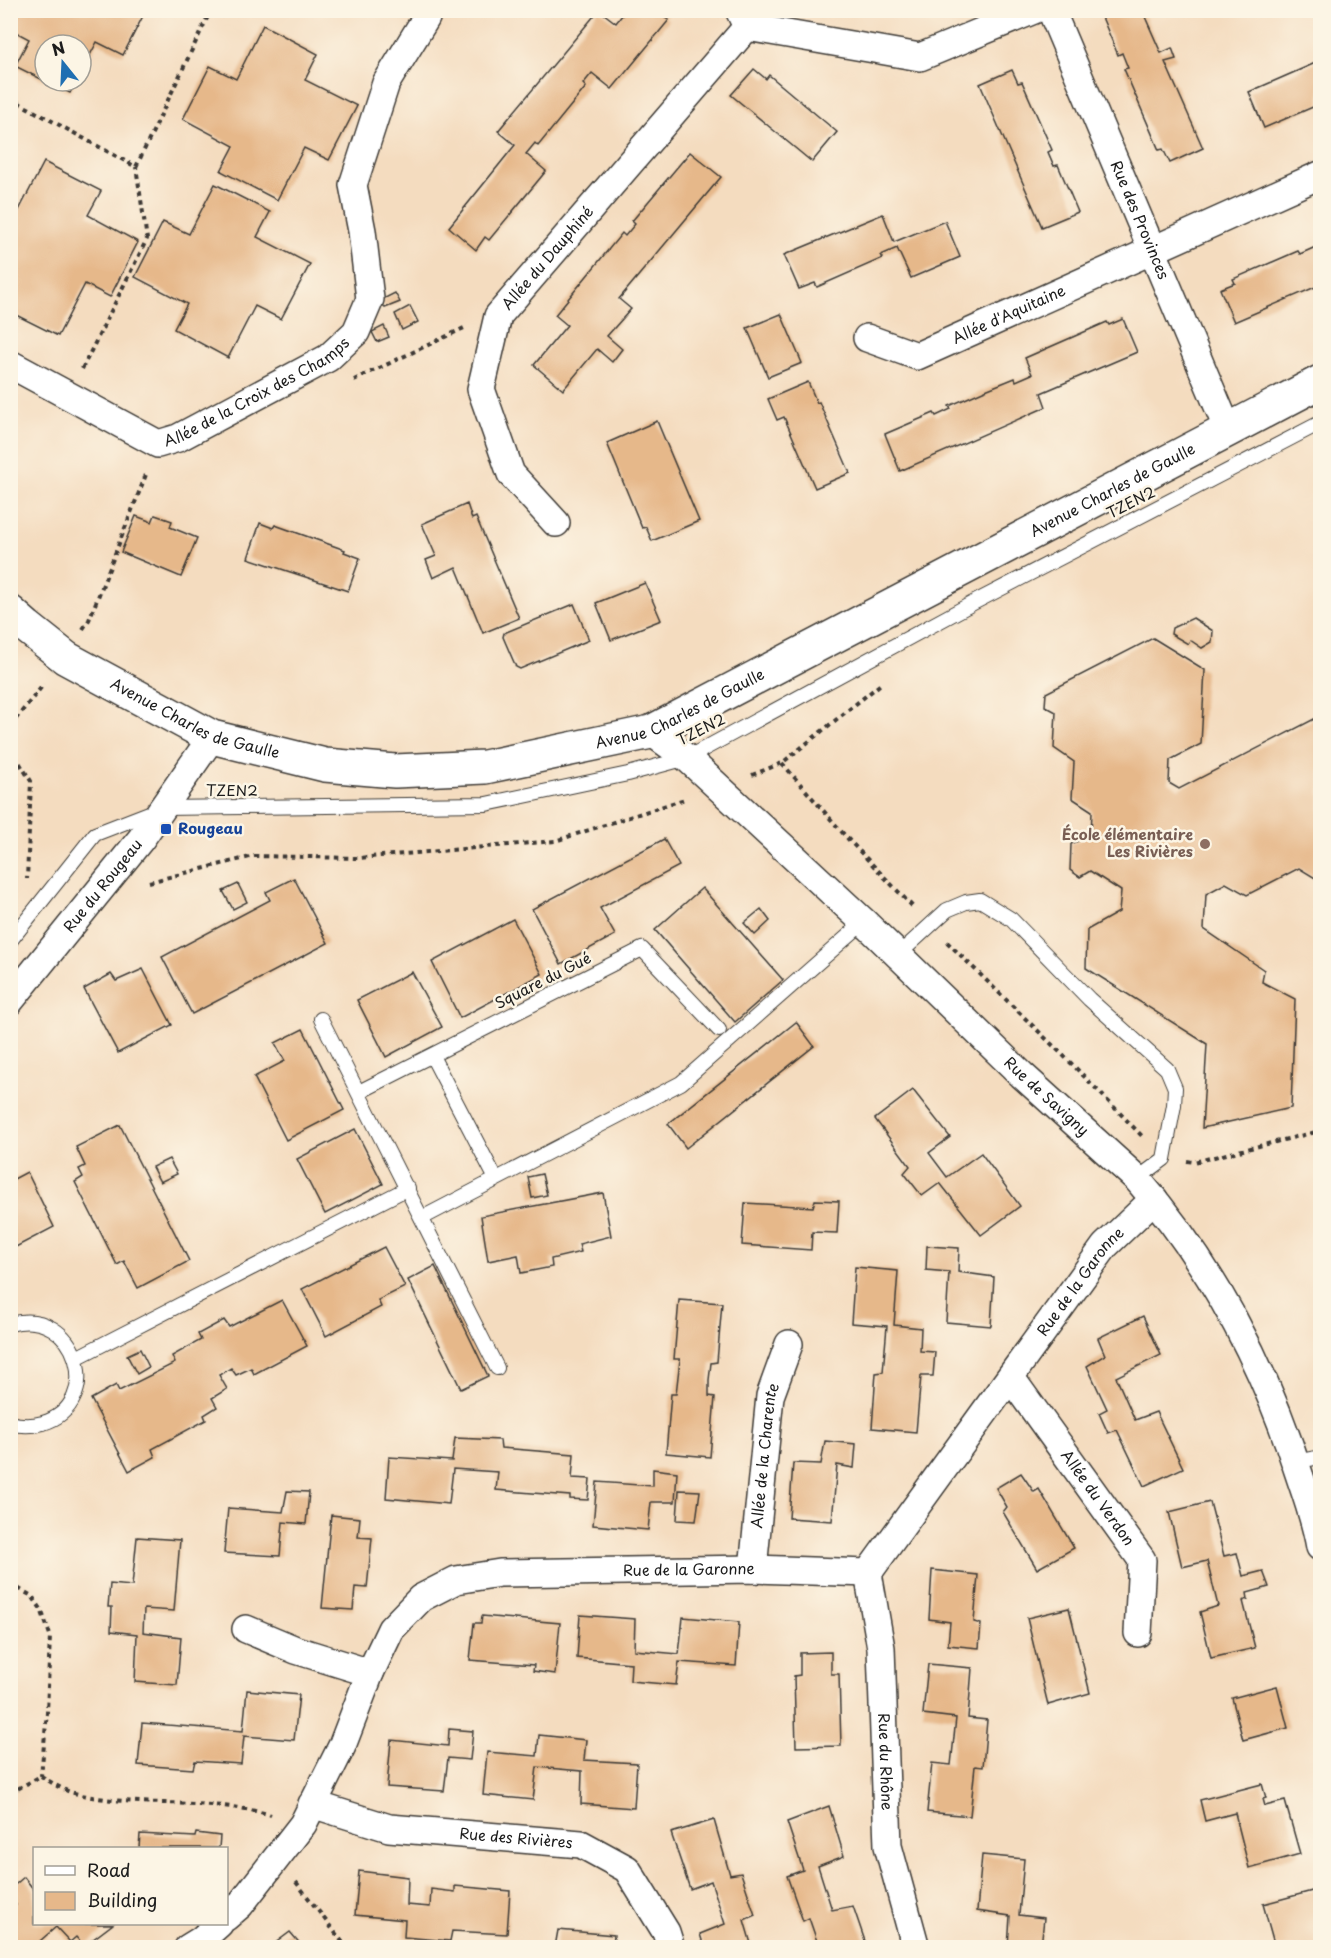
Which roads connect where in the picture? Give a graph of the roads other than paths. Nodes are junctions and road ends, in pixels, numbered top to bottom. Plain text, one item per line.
1 (424, 10) edge
2 (1034, 10) edge
3 (1051, 10) edge
4 (743, 19) edge
5 (1320, 175) edge
6 (1151, 250) junction
7 (867, 338) dead end
8 (10, 364) edge
9 (1320, 382) edge
10 (1320, 423) edge
11 (1228, 430) junction
12 (556, 523) dead end
13 (10, 612) edge
14 (651, 732) junction
15 (212, 737) junction
16 (687, 758) junction
17 (162, 808) junction
18 (864, 922) junction
19 (10, 941) edge
20 (898, 956) junction
21 (10, 1001) edge
22 (321, 1019) dead end
23 (719, 1030) dead end
24 (432, 1056) junction
25 (358, 1092) junction
26 (496, 1179) junction
27 (408, 1188) junction
28 (1146, 1189) junction
29 (422, 1218) junction
30 (10, 1324) edge
31 (789, 1344) dead end
32 (76, 1358) junction
33 (497, 1368) dead end
34 (1011, 1378) junction
35 (10, 1423) edge
36 (1308, 1459) edge
37 (1320, 1547) edge
38 (753, 1569) junction
39 (868, 1574) junction
40 (246, 1629) dead end
41 (1138, 1633) dead end
42 (370, 1673) junction
43 (308, 1814) junction
44 (228, 1915) edge
45 (217, 1925) edge
46 (188, 1947) edge
47 (671, 1947) edge
48 (916, 1947) edge

1 - 8 street, Allée de la Croix des Champs
2 - 4 street
3 - 6 street, Rue des Provinces
4 - 12 street, Allée du Dauphiné
5 - 6 street, Allée d'Aquitaine
6 - 7 street, Allée d'Aquitaine
6 - 11 street, Rue des Provinces
9 - 11 street, Avenue Charles de Gaulle
10 - 16 lane, TZEN2
11 - 14 street, Avenue Charles de Gaulle
13 - 15 street, Avenue Charles de Gaulle
14 - 15 street, Avenue Charles de Gaulle
14 - 16 street, Rue de Savigny
15 - 17 street, Rue du Rougeau
16 - 17 lane, TZEN2
16 - 18 street, Rue de Savigny
17 - 19 lane, TZEN2
17 - 21 street, Rue du Rougeau
18 - 20 street, Rue de Savigny
18 - 26 lane
20 - 28 street, Rue de Savigny
20 - 28 lane
22 - 25 lane
23 - 24 lane, Square du Gué
24 - 25 lane, Square du Gué
24 - 26 lane
25 - 27 lane
26 - 29 lane
27 - 29 lane
27 - 32 lane
28 - 34 street, Rue de la Garonne
28 - 36 street, Rue de Savigny
29 - 33 lane
30 - 32 lane
31 - 38 street, Allée de la Charente
32 - 35 lane
34 - 39 street, Rue de la Garonne
34 - 41 street, Allée du Verdon
36 - 37 street, Rue de Savigny
38 - 39 street, Rue de la Garonne
38 - 42 street, Rue de la Garonne
39 - 48 street, Rue du Rhône
40 - 42 street
42 - 43 street, Rue de la Garonne
43 - 44 street, Rue de la Garonne
43 - 47 street, Rue des Rivières
45 - 46 street

